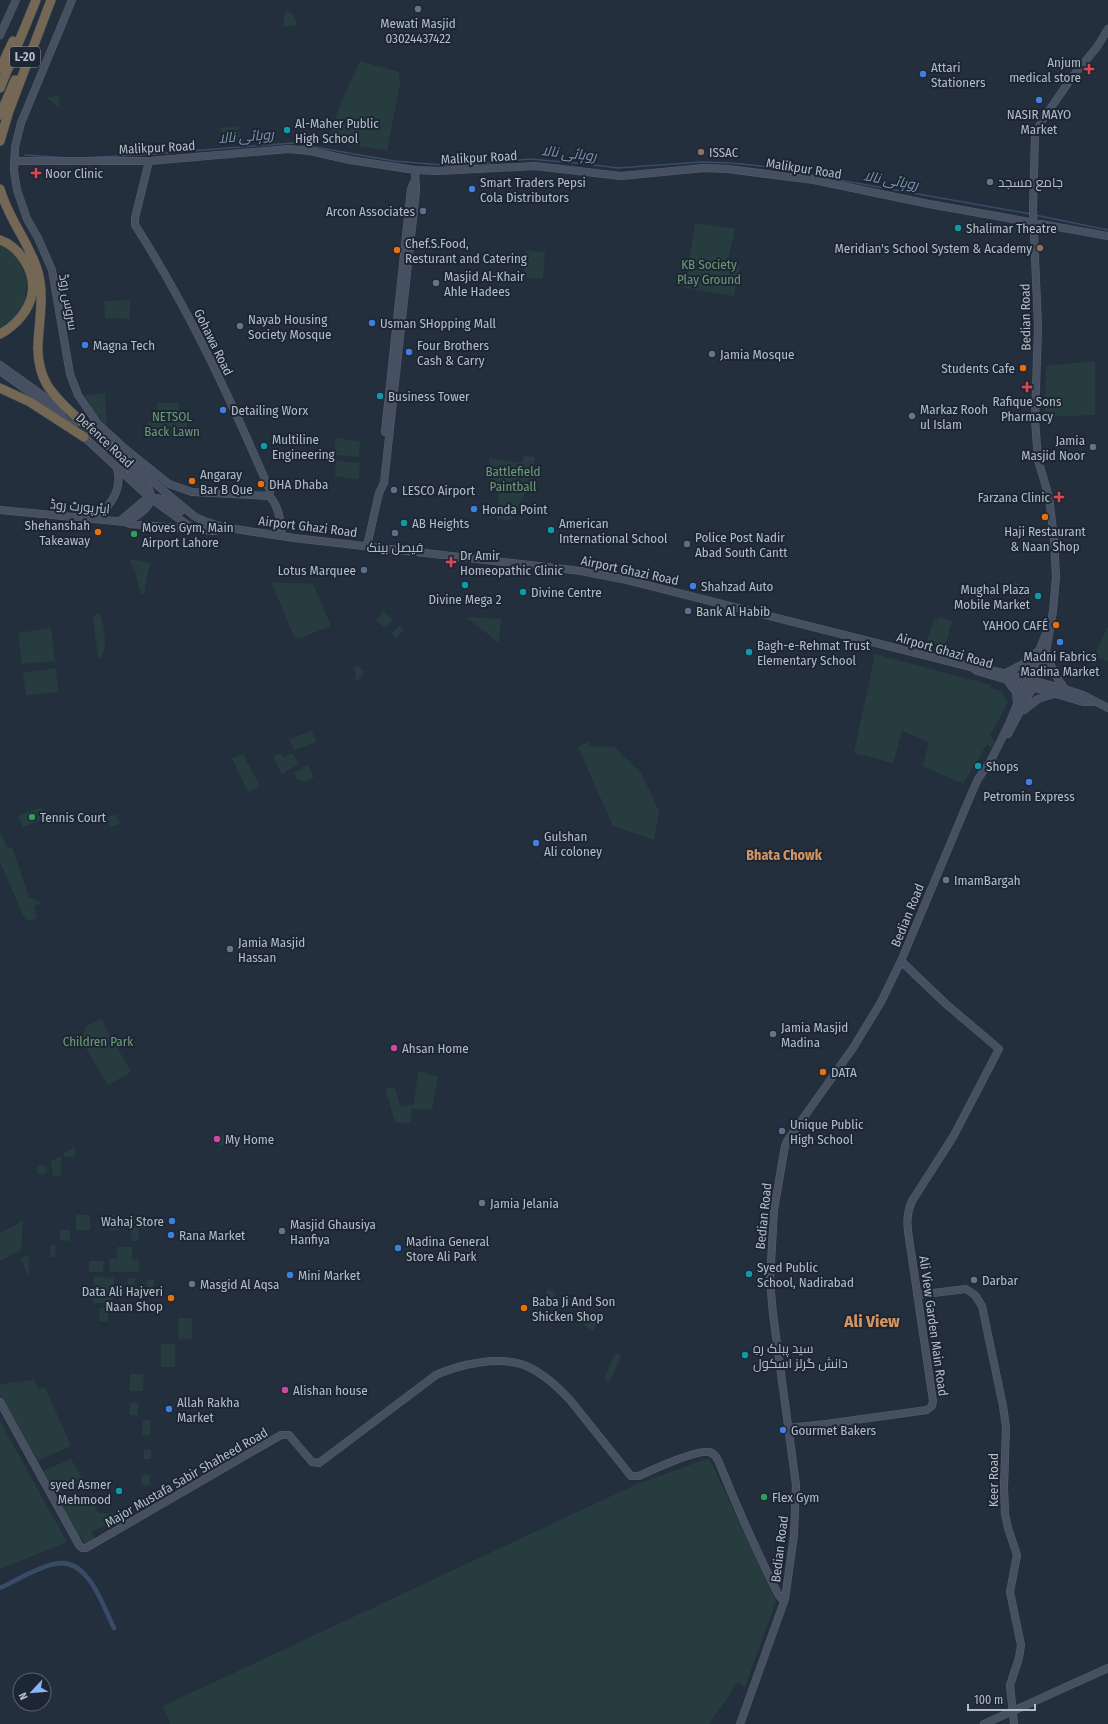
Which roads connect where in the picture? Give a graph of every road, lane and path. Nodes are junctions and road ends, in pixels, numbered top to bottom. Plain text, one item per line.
1 (16, 0) edge
2 (32, 0) edge
3 (36, 0) edge
4 (50, 0) edge
5 (72, 0) edge
6 (1108, 29) edge
7 (0, 35) edge
8 (0, 68) edge
9 (0, 88) edge
10 (0, 115) edge
11 (0, 141) edge
12 (14, 161) junction
13 (149, 161) junction
14 (415, 170) junction
15 (0, 189) edge
16 (1033, 218) junction
17 (1108, 236) edge
18 (0, 240) edge
19 (0, 334) edge
20 (0, 365) edge
21 (0, 371) edge
22 (0, 388) edge
23 (84, 437) junction
24 (123, 457) junction
25 (117, 468) junction
26 (269, 496) junction
27 (150, 498) junction
28 (0, 510) edge
29 (96, 519) junction
30 (199, 519) junction
31 (123, 521) junction
32 (192, 528) junction
33 (223, 528) junction
34 (282, 536) junction
35 (367, 546) junction
36 (1042, 650) junction
37 (1006, 676) junction
38 (1027, 682) junction
39 (1034, 685) junction
40 (1065, 689) junction
41 (1055, 694) junction
42 (1092, 702) junction
43 (1017, 704) junction
44 (1108, 708) edge
45 (1020, 714) junction
46 (994, 755) junction
47 (901, 961) junction
48 (917, 1295) junction
49 (0, 1402) edge
50 (789, 1428) junction
51 (785, 1599) junction
52 (1108, 1668) edge
53 (1012, 1711) junction
54 (740, 1724) edge
55 (984, 1724) edge
56 (1014, 1724) edge

1 - 7 street
2 - 8 highway
3 - 9 highway, L-20
4 - 10 highway, L-20
4 - 11 highway
5 - 12 street, سروس روڈ
6 - 16 street, Bedian Road
12 - 13 street, Malikpur Road
12 - 26 street, سروس روڈ
13 - 14 street, Malikpur Road
13 - 26 street, Gohawa Road
14 - 16 street, Malikpur Road
14 - 35 street
15 - 24 highway
16 - 17 street, Malikpur Road
16 - 36 street, Bedian Road
18 - 19 highway
20 - 24 street, Defence Road
21 - 23 street, Defence Road
22 - 23 highway
23 - 25 street, Defence Road
24 - 27 street
24 - 30 street, Defence Road
25 - 27 street, Defence Road
25 - 29 street
26 - 34 street, Gohawa Road
27 - 30 street
27 - 31 street
27 - 32 street, Defence Road
28 - 29 street, ایئرپورٹ روڈ
29 - 31 street, ایئرپورٹ روڈ
30 - 33 street
31 - 32 street, Airport Ghazi Road
32 - 33 street, Airport Ghazi Road
33 - 34 street, Airport Ghazi Road
34 - 35 street, Airport Ghazi Road
35 - 37 street, Airport Ghazi Road
36 - 37 street
36 - 38 street, Bedian Road
36 - 39 street, Bedian Road
36 - 40 street
37 - 38 street, Airport Ghazi Road
37 - 43 street
38 - 39 street, Airport Ghazi Road
38 - 43 street, Bedian Road
39 - 40 street
39 - 41 street
39 - 45 street, Bedian Road
40 - 42 street
41 - 42 street
41 - 45 street
42 - 44 street
43 - 46 street, Bedian Road
45 - 46 street, Bedian Road
46 - 47 street, Bedian Road
47 - 48 street, Ali View Garden Main Road
47 - 50 street, Bedian Road
48 - 50 street, Ali View Garden Main Road
48 - 53 street, Keer Road
49 - 51 street, Major Mustafa Sabir Shaheed Road
50 - 51 street, Bedian Road
51 - 54 street, Bedian Road
52 - 53 street
53 - 55 street
53 - 56 street, Keer Road

